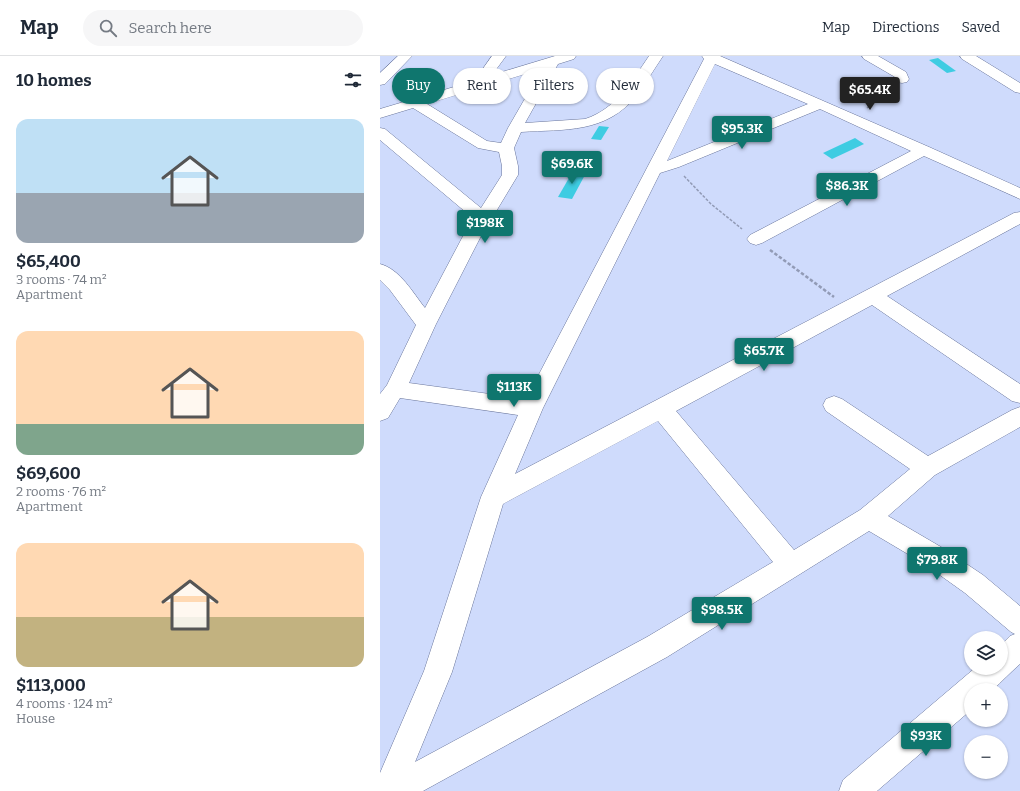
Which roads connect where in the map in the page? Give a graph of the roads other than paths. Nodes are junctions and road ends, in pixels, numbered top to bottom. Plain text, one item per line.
1 (405, 56) edge
2 (499, 56) edge
3 (656, 56) edge
4 (870, 56) edge
5 (967, 56) edge
6 (710, 57) edge
7 (561, 58) edge
8 (490, 68) edge
9 (511, 73) edge
10 (902, 79) road end
11 (380, 81) edge
12 (1020, 89) edge
13 (416, 104) joint
14 (820, 104) junction
15 (380, 114) edge
16 (515, 128) junction
17 (380, 132) edge
18 (506, 148) junction
19 (924, 150) junction
20 (654, 170) junction
21 (1020, 194) edge
22 (1020, 217) edge
23 (483, 218) junction
24 (756, 239) dead end
25 (380, 270) edge
26 (873, 296) junction
27 (426, 324) junction
28 (396, 389) junction
29 (1020, 395) edge
30 (834, 405) dead end
31 (532, 408) junction
32 (661, 409) junction
33 (380, 412) edge
34 (1020, 416) edge
35 (927, 468) junction
36 (493, 497) junction
37 (869, 518) junction
38 (792, 566) junction
39 (1020, 623) edge
40 (1020, 646) edge
41 (1008, 657) edge
42 (988, 675) edge
43 (979, 683) edge
44 (964, 696) edge
45 (388, 791) edge
46 (392, 791) edge
47 (854, 791) edge

1 - 11 street
2 - 8 street
3 - 16 street
4 - 10 street
5 - 12 street
6 - 14 street
6 - 20 street
7 - 9 street
7 - 16 street
13 - 15 street
13 - 18 street
14 - 19 street
14 - 20 street
16 - 18 street
17 - 23 street
18 - 23 street
19 - 21 street
19 - 24 street
20 - 31 street
22 - 26 street
23 - 27 street
25 - 27 street
26 - 29 street
26 - 32 street
27 - 28 street
28 - 31 street
28 - 33 street
30 - 35 street
31 - 36 street
32 - 36 street
32 - 38 street
34 - 35 street
35 - 37 street
36 - 45 street
37 - 38 street
37 - 39 street
38 - 46 street
40 - 41 street
42 - 43 street
44 - 47 street

